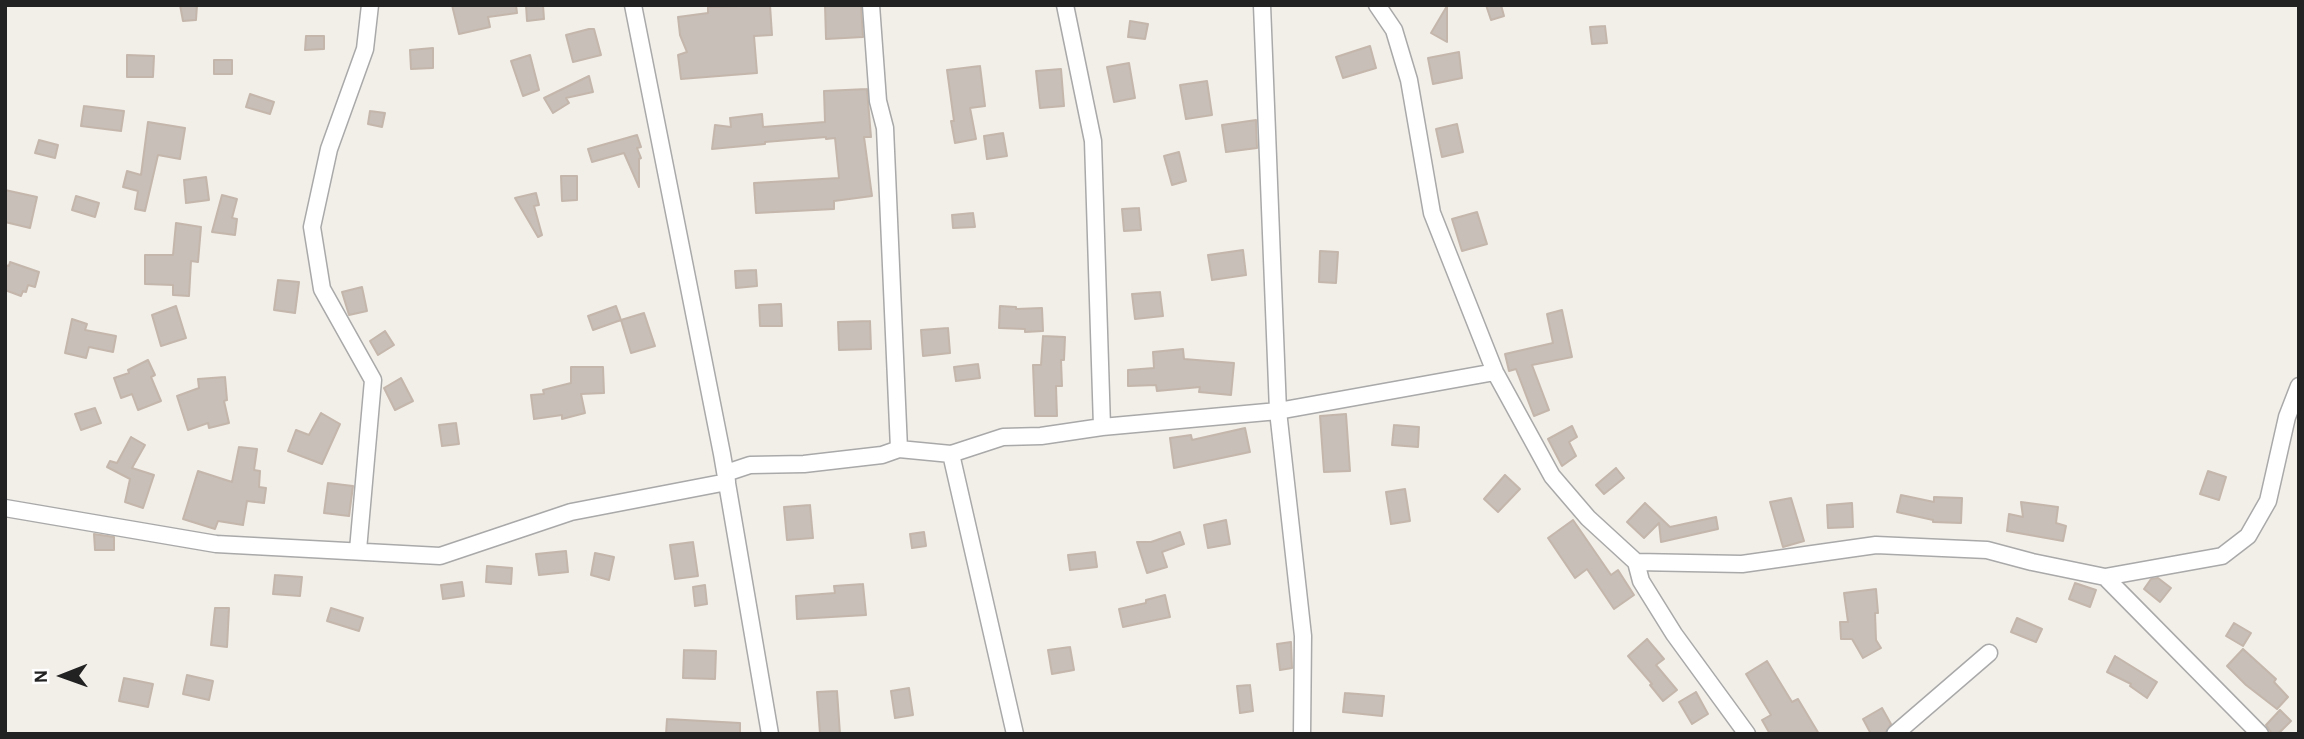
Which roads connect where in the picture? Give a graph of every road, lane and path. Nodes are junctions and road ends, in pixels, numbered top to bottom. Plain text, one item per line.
1 (370, 5) edge
2 (633, 5) edge
3 (871, 5) edge
4 (1065, 5) edge
5 (1262, 5) edge
6 (1377, 5) edge
7 (1495, 372) junction
8 (2299, 386) edge
9 (1278, 411) junction
10 (1102, 427) junction
11 (899, 449) junction
12 (951, 454) junction
13 (727, 482) junction
14 (5, 508) edge
15 (358, 550) junction
16 (1636, 562) junction
17 (2105, 577) junction
18 (1989, 653) dead end
19 (771, 734) edge
20 (1015, 734) edge
21 (1303, 734) edge
22 (1747, 734) edge
23 (1895, 734) edge
24 (2260, 734) edge

1 - 15 street
2 - 13 street
3 - 11 street
4 - 10 street
5 - 9 street
6 - 7 street
7 - 9 street
7 - 16 street
8 - 17 street
9 - 10 street
9 - 21 street
10 - 12 street
11 - 12 street
11 - 13 street
12 - 20 street
13 - 15 street
13 - 19 street
14 - 15 street
16 - 17 street
16 - 22 street
17 - 24 street
18 - 23 street

